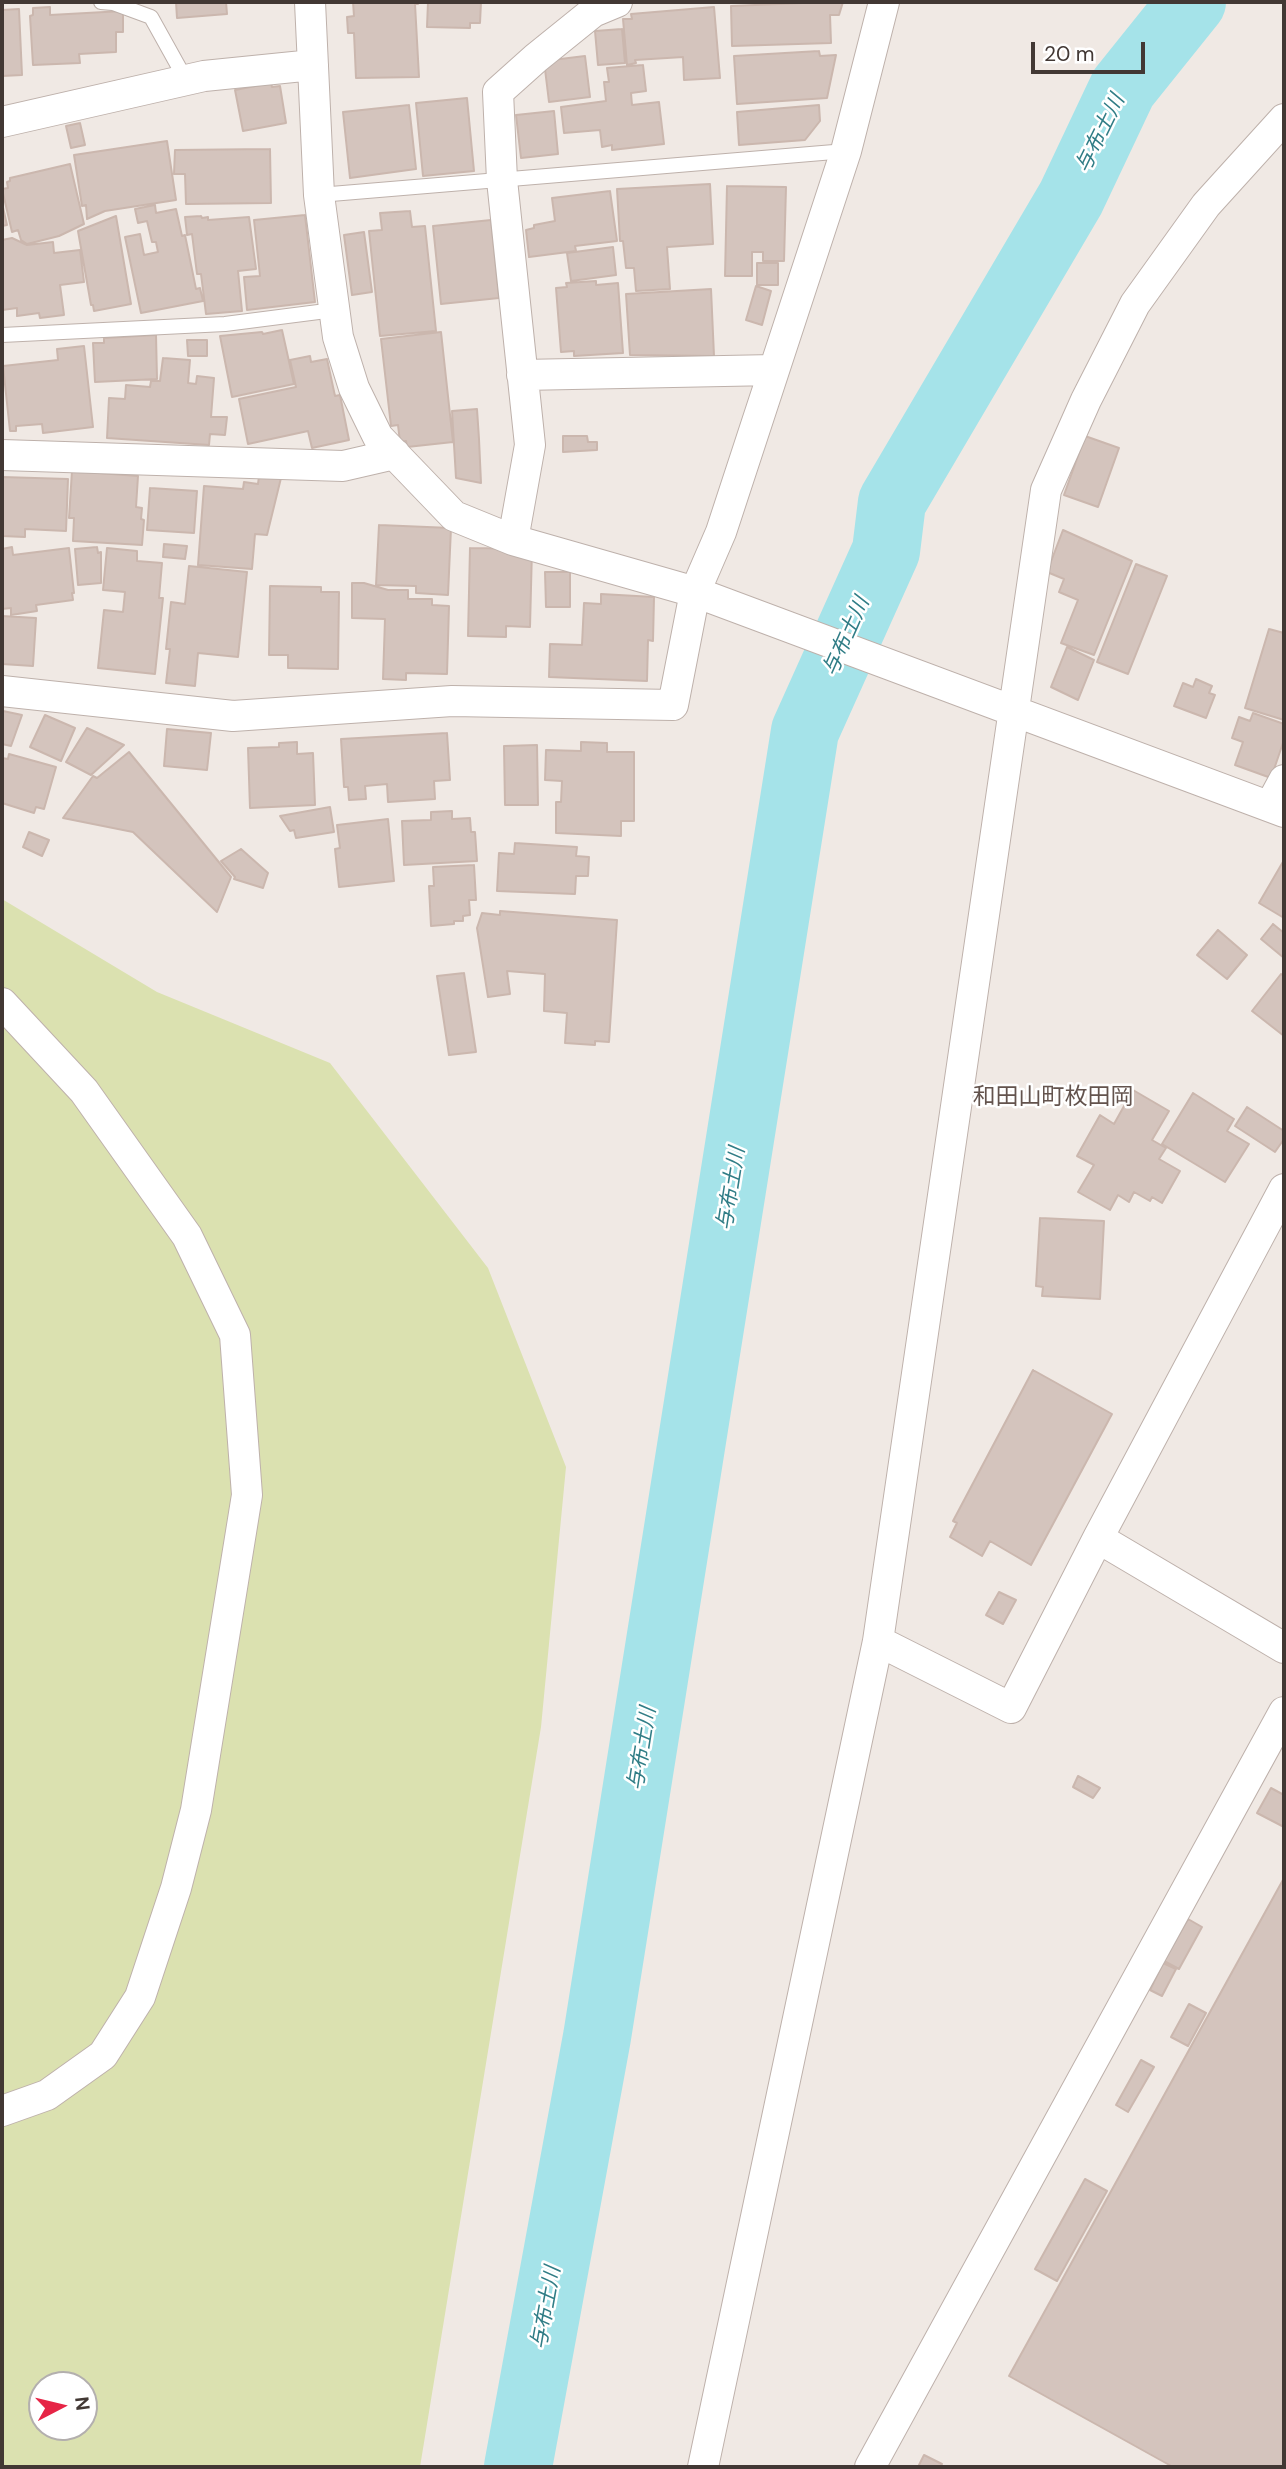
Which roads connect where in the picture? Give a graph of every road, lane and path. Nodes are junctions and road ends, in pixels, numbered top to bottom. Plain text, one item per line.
1 (101, 2) edge
2 (310, 2) edge
3 (617, 2) edge
4 (884, 2) edge
5 (313, 65) junction
6 (186, 80) junction
7 (1284, 119) edge
8 (2, 122) edge
9 (846, 151) junction
10 (502, 180) junction
11 (319, 195) junction
12 (334, 310) junction
13 (2, 335) edge
14 (774, 370) junction
15 (522, 375) junction
16 (2, 454) edge
17 (395, 454) junction
18 (513, 540) junction
19 (695, 592) junction
20 (2, 691) edge
21 (1006, 707) junction
22 (1284, 780) edge
23 (1277, 809) edge
24 (2, 1003) edge
25 (1284, 1189) edge
26 (1098, 1538) junction
27 (878, 1641) junction
28 (1284, 1648) edge
29 (1284, 1712) edge
30 (2, 2111) edge
31 (703, 2467) edge
32 (870, 2467) edge

1 - 6 lane
2 - 5 street
3 - 10 street
4 - 9 street
5 - 6 street
5 - 11 street
6 - 8 street
7 - 21 street
9 - 10 lane
9 - 14 street
10 - 11 lane
10 - 15 street
11 - 12 street
12 - 13 lane
12 - 17 street
14 - 15 street
14 - 19 street
15 - 18 street
16 - 17 street
17 - 18 street
18 - 19 street
19 - 20 street
19 - 21 street
21 - 23 street
21 - 27 street
22 - 23 street
24 - 30 street
25 - 26 street
26 - 27 street
26 - 28 street
27 - 31 street
29 - 32 street

